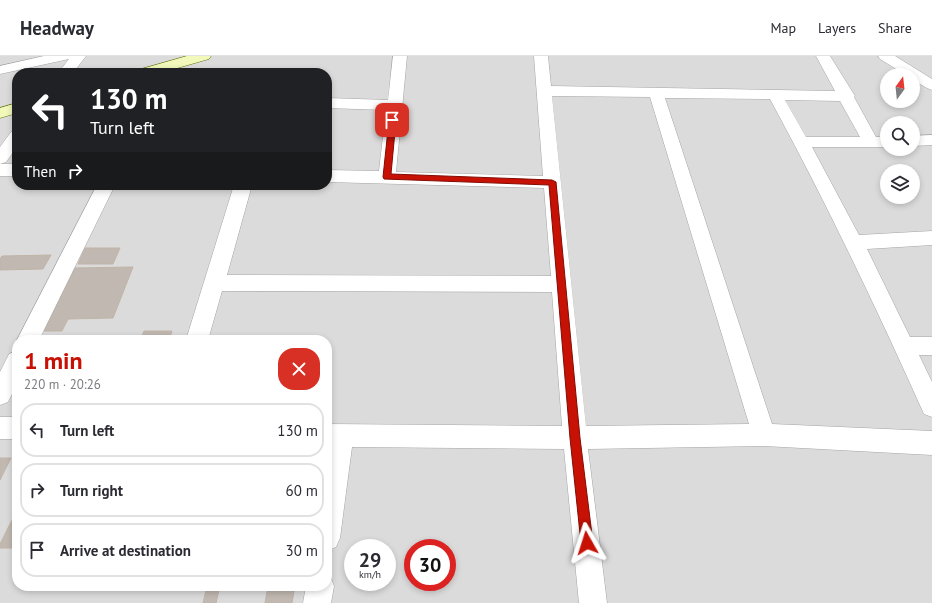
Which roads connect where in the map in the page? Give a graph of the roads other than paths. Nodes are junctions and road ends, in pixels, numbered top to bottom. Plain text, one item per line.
1 (64, 56) edge
2 (79, 56) edge
3 (204, 56) edge
4 (400, 56) edge
5 (541, 56) edge
6 (823, 56) edge
7 (885, 56) edge
8 (69, 68) edge
9 (161, 68) edge
10 (0, 70) edge
11 (932, 85) edge
12 (545, 91) junction
13 (656, 92) junction
14 (775, 95) junction
15 (847, 96) junction
16 (332, 103) edge
17 (394, 105) junction
18 (12, 109) edge
19 (0, 113) edge
20 (932, 140) edge
21 (920, 141) edge
22 (12, 142) edge
23 (802, 142) junction
24 (880, 143) edge
25 (0, 158) edge
26 (0, 170) edge
27 (12, 170) edge
28 (332, 176) edge
29 (387, 177) junction
30 (552, 182) junction
31 (103, 190) edge
32 (242, 190) edge
33 (932, 238) edge
34 (854, 243) junction
35 (215, 283) junction
36 (562, 284) junction
37 (31, 335) edge
38 (199, 335) edge
39 (904, 346) junction
40 (932, 346) edge
41 (12, 372) edge
42 (0, 395) edge
43 (932, 406) edge
44 (0, 428) edge
45 (12, 428) edge
46 (335, 435) edge
47 (764, 435) junction
48 (575, 438) junction
49 (932, 443) edge
50 (332, 474) edge
51 (319, 591) edge
52 (317, 603) edge
53 (594, 603) edge

1 - 10 street
2 - 8 street
3 - 9 main road
4 - 17 street
5 - 12 street
6 - 15 street
7 - 11 street
12 - 13 street
12 - 30 street
13 - 14 street
13 - 47 street
14 - 15 street
14 - 23 street
15 - 24 street
16 - 17 street
17 - 29 street
18 - 19 main road
20 - 21 street
22 - 25 street
23 - 24 street
23 - 34 street
26 - 27 street
28 - 29 street
29 - 30 street
30 - 36 street
31 - 37 street
32 - 35 street
33 - 34 street
34 - 39 street
35 - 36 street
35 - 38 street
36 - 48 street
39 - 40 street
39 - 43 street
41 - 42 street
44 - 45 street
46 - 48 street
46 - 50 street
47 - 48 street
47 - 49 street
48 - 53 street
51 - 52 street

